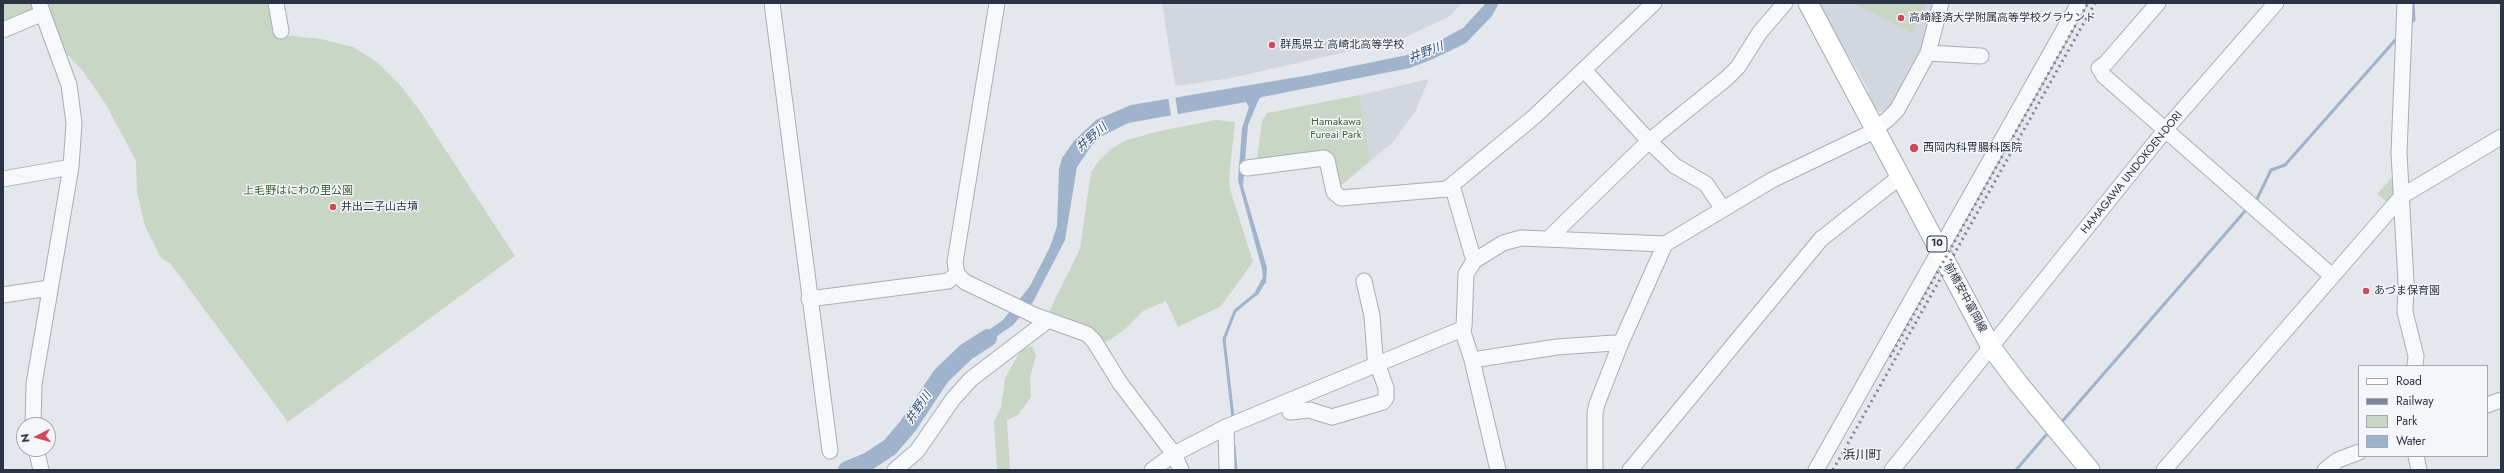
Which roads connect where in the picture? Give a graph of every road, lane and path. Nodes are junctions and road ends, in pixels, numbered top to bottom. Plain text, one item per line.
1 (276, 3) edge
2 (772, 3) edge
3 (996, 3) edge
4 (1654, 3) edge
5 (1785, 3) edge
6 (1808, 3) edge
7 (1941, 3) edge
8 (2079, 3) edge
9 (2158, 3) edge
10 (2276, 3) edge
11 (2405, 3) edge
12 (40, 8) edge
13 (3, 30) edge
14 (281, 31) dead end
15 (1928, 54) junction
16 (1981, 56) dead end
17 (1584, 70) junction
18 (1876, 128) junction
19 (2166, 129) junction
20 (2501, 137) edge
21 (1649, 141) junction
22 (1247, 164) dead end
23 (71, 167) junction
24 (1901, 176) junction
25 (3, 179) edge
26 (1452, 185) junction
27 (2402, 196) junction
28 (1723, 208) junction
29 (1548, 239) junction
30 (1665, 244) junction
31 (1940, 250) junction
32 (1474, 261) junction
33 (957, 274) junction
34 (2332, 276) junction
35 (1364, 281) dead end
36 (49, 288) junction
37 (3, 295) edge
38 (809, 299) junction
39 (1040, 318) junction
40 (1462, 329) junction
41 (1620, 345) junction
42 (1991, 347) junction
43 (1472, 360) junction
44 (1378, 363) junction
45 (2416, 365) edge
46 (2501, 400) edge
47 (1289, 402) junction
48 (2488, 405) edge
49 (33, 417) edge
50 (1231, 425) junction
51 (830, 451) dead end
52 (2358, 452) edge
53 (1174, 454) junction
54 (38, 457) edge
55 (2416, 457) edge
56 (41, 470) edge
57 (895, 470) edge
58 (1152, 470) edge
59 (1181, 470) edge
60 (1227, 470) edge
61 (1498, 470) edge
62 (1595, 470) edge
63 (1630, 470) edge
64 (1816, 470) edge
65 (1892, 470) edge
66 (2090, 470) edge
67 (2164, 470) edge
68 (2325, 470) edge
69 (2419, 470) edge

1 - 14 street
2 - 38 street
3 - 33 street
4 - 17 street
5 - 21 street
6 - 18 main road, 前橋安中富岡線 / 10
7 - 15 street
8 - 31 street
9 - 19 street
10 - 19 street, HAMAGAWA UNDOKOEN-DORI
11 - 27 street
12 - 13 street
12 - 23 street
15 - 16 street
15 - 18 street
17 - 21 street
17 - 26 street
18 - 24 main road, 前橋安中富岡線 / 10
18 - 28 street
19 - 34 street
19 - 42 street, HAMAGAWA UNDOKOEN-DORI
20 - 27 street
21 - 28 street
21 - 29 street
22 - 26 street
23 - 25 street
23 - 36 street
24 - 31 main road, 前橋安中富岡線 / 10
24 - 63 street
26 - 32 street
27 - 34 street
27 - 45 street
28 - 30 street
29 - 30 street
29 - 32 street
30 - 41 street
31 - 42 main road, 前橋安中富岡線 / 10
31 - 64 street
32 - 40 street
33 - 38 street
33 - 39 street
34 - 67 street
35 - 44 street
36 - 37 street
36 - 49 street
38 - 51 street
39 - 53 street
39 - 57 street
40 - 43 street
40 - 44 street
41 - 43 street
41 - 62 street
42 - 65 street, HAMAGAWA UNDOKOEN-DORI
42 - 66 main road, 前橋安中富岡線 / 10
43 - 61 street
44 - 47 street
44 - 47 street
46 - 48 street
47 - 50 street
50 - 53 street
50 - 60 street
52 - 68 street
53 - 58 street
53 - 59 street
54 - 56 street
55 - 69 street

